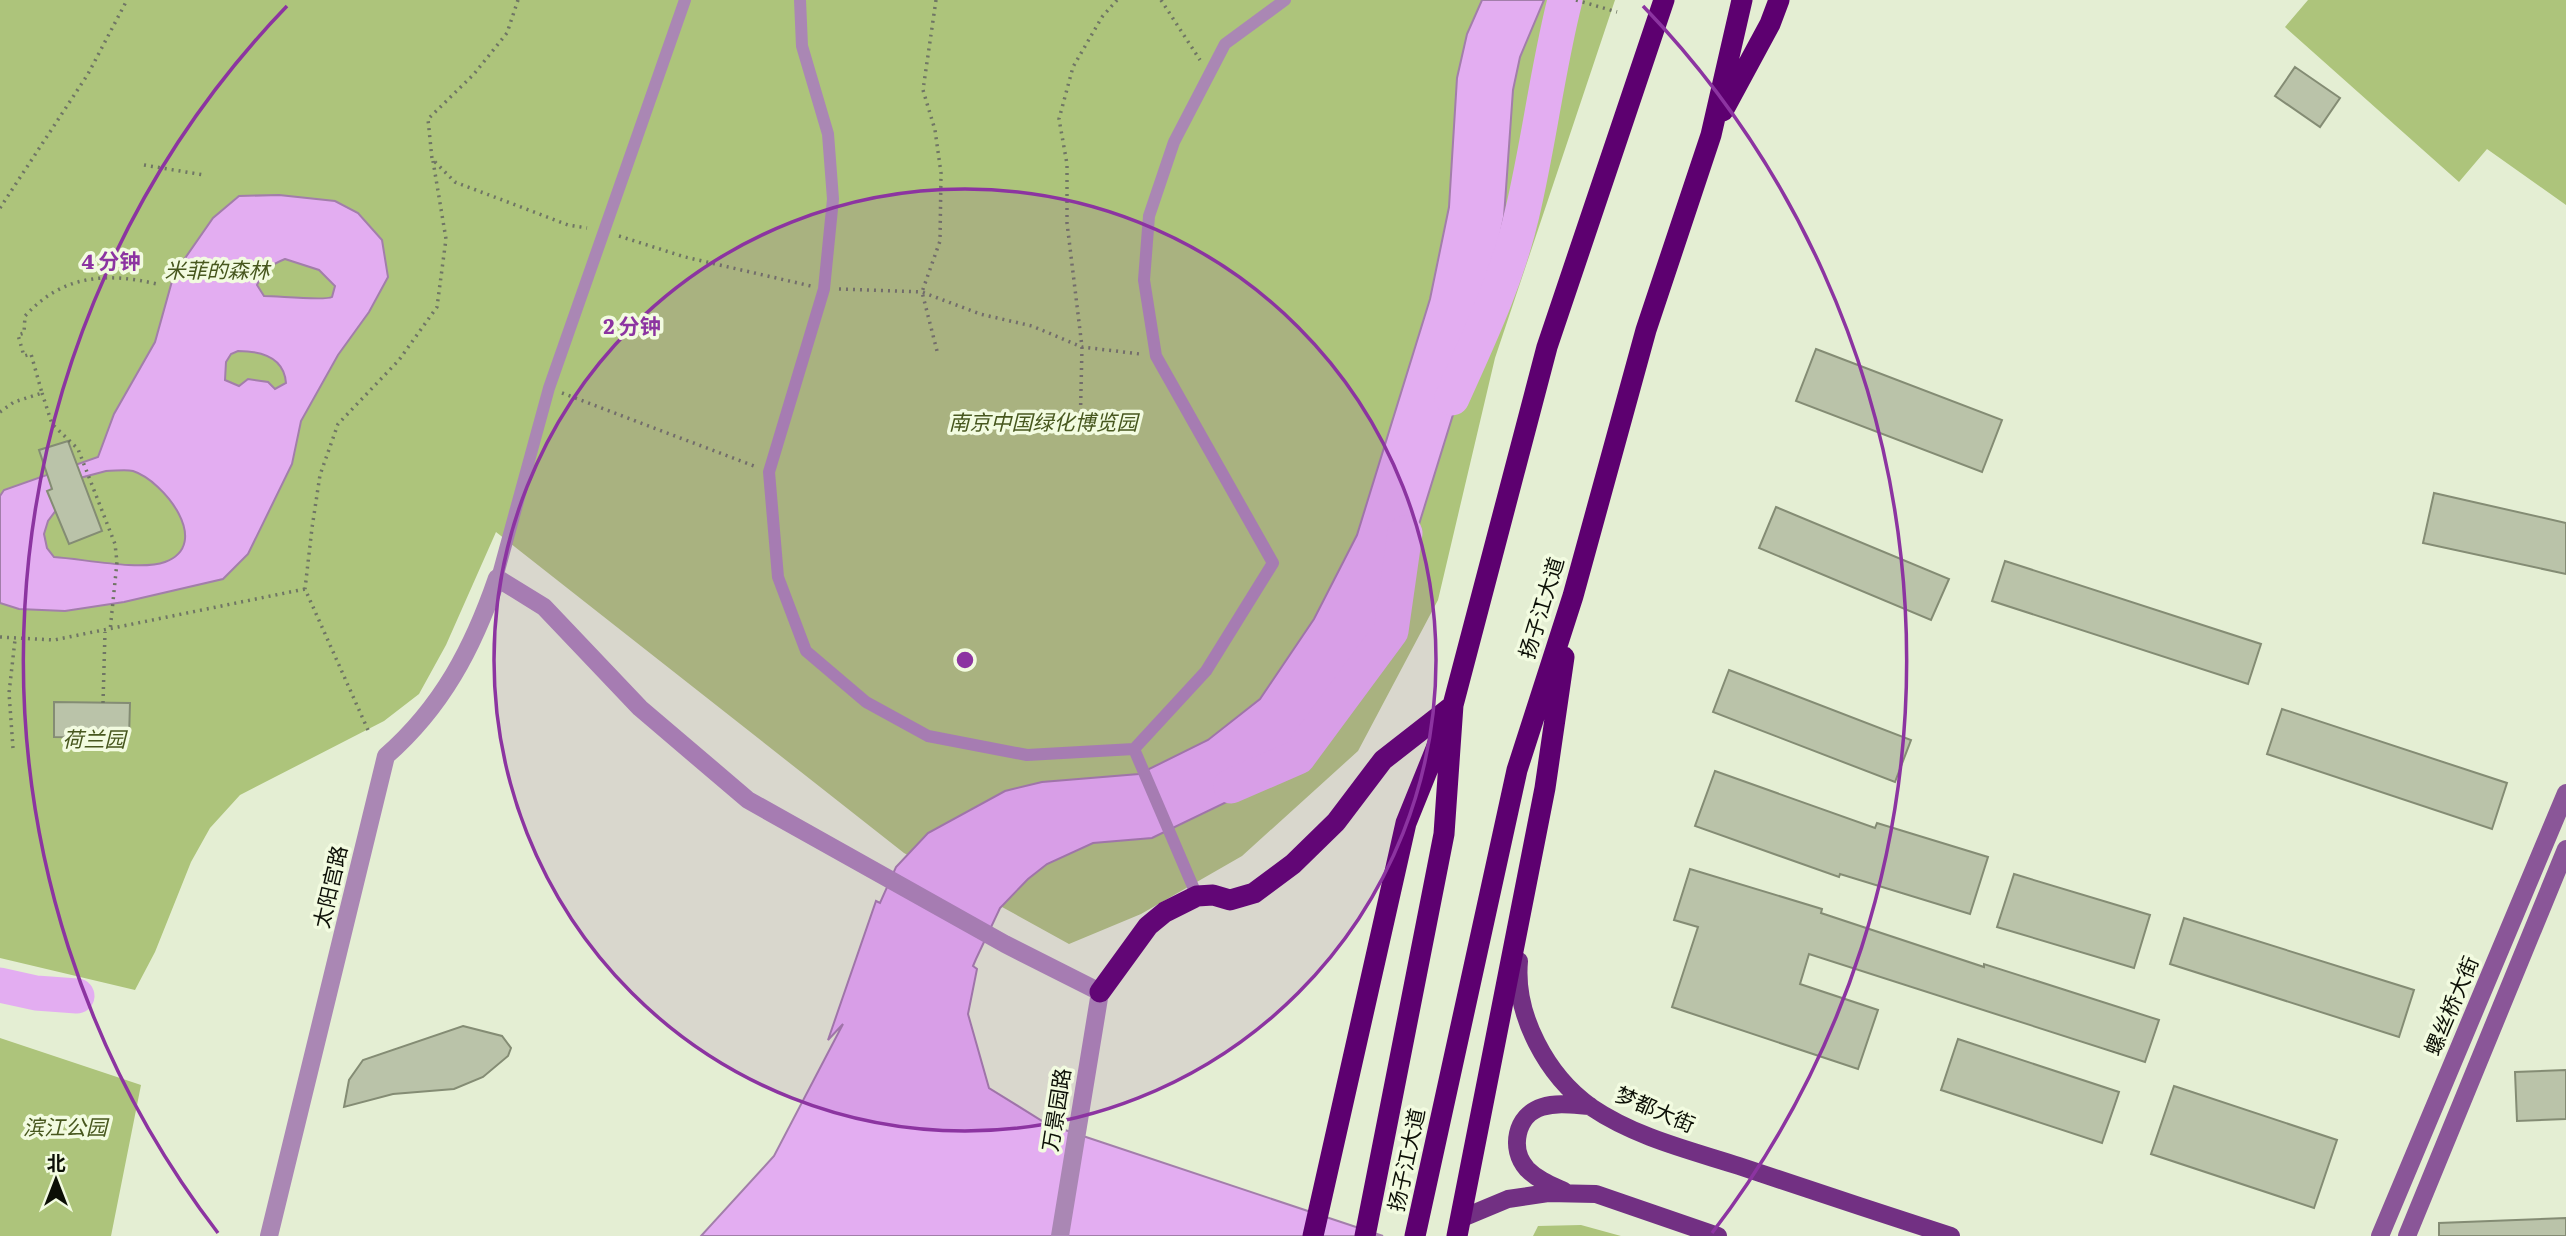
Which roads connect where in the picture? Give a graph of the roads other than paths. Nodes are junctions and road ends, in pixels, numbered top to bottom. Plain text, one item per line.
1 (685, 0) edge
2 (800, 0) edge
3 (1285, 0) edge
4 (1664, 0) edge
5 (1742, 0) edge
6 (1779, 0) edge
7 (1711, 135) junction
8 (497, 578) junction
9 (1573, 596) junction
10 (1453, 705) junction
11 (1134, 749) junction
12 (2566, 793) edge
13 (2566, 849) edge
14 (1527, 870) junction
15 (1197, 896) junction
16 (1100, 992) junction
17 (1590, 1106) junction
18 (1569, 1193) junction
19 (1417, 1227) edge
20 (1459, 1227) edge
21 (269, 1236) edge
22 (1060, 1236) edge
23 (1313, 1236) edge
24 (1365, 1236) edge
25 (1718, 1236) edge
26 (1951, 1236) edge
27 (2380, 1236) edge
28 (2407, 1236) edge

1 - 8 lane
2 - 11 lane
3 - 11 lane
4 - 10 highway, 扬子江大道
5 - 7 highway, 扬子江大道
6 - 7 highway
7 - 9 highway, 扬子江大道
8 - 16 street
8 - 21 street, 太阳宫路
9 - 14 highway
9 - 19 highway, 扬子江大道
10 - 15 highway
10 - 23 highway
10 - 24 highway, 扬子江大道
11 - 15 lane
12 - 27 street, 螺丝桥大街
13 - 28 street
14 - 17 main road, 梦都大街
14 - 20 highway
15 - 16 highway
16 - 22 street, 万景园路
17 - 18 main road
17 - 26 main road, 梦都大街
18 - 20 main road
18 - 25 main road

